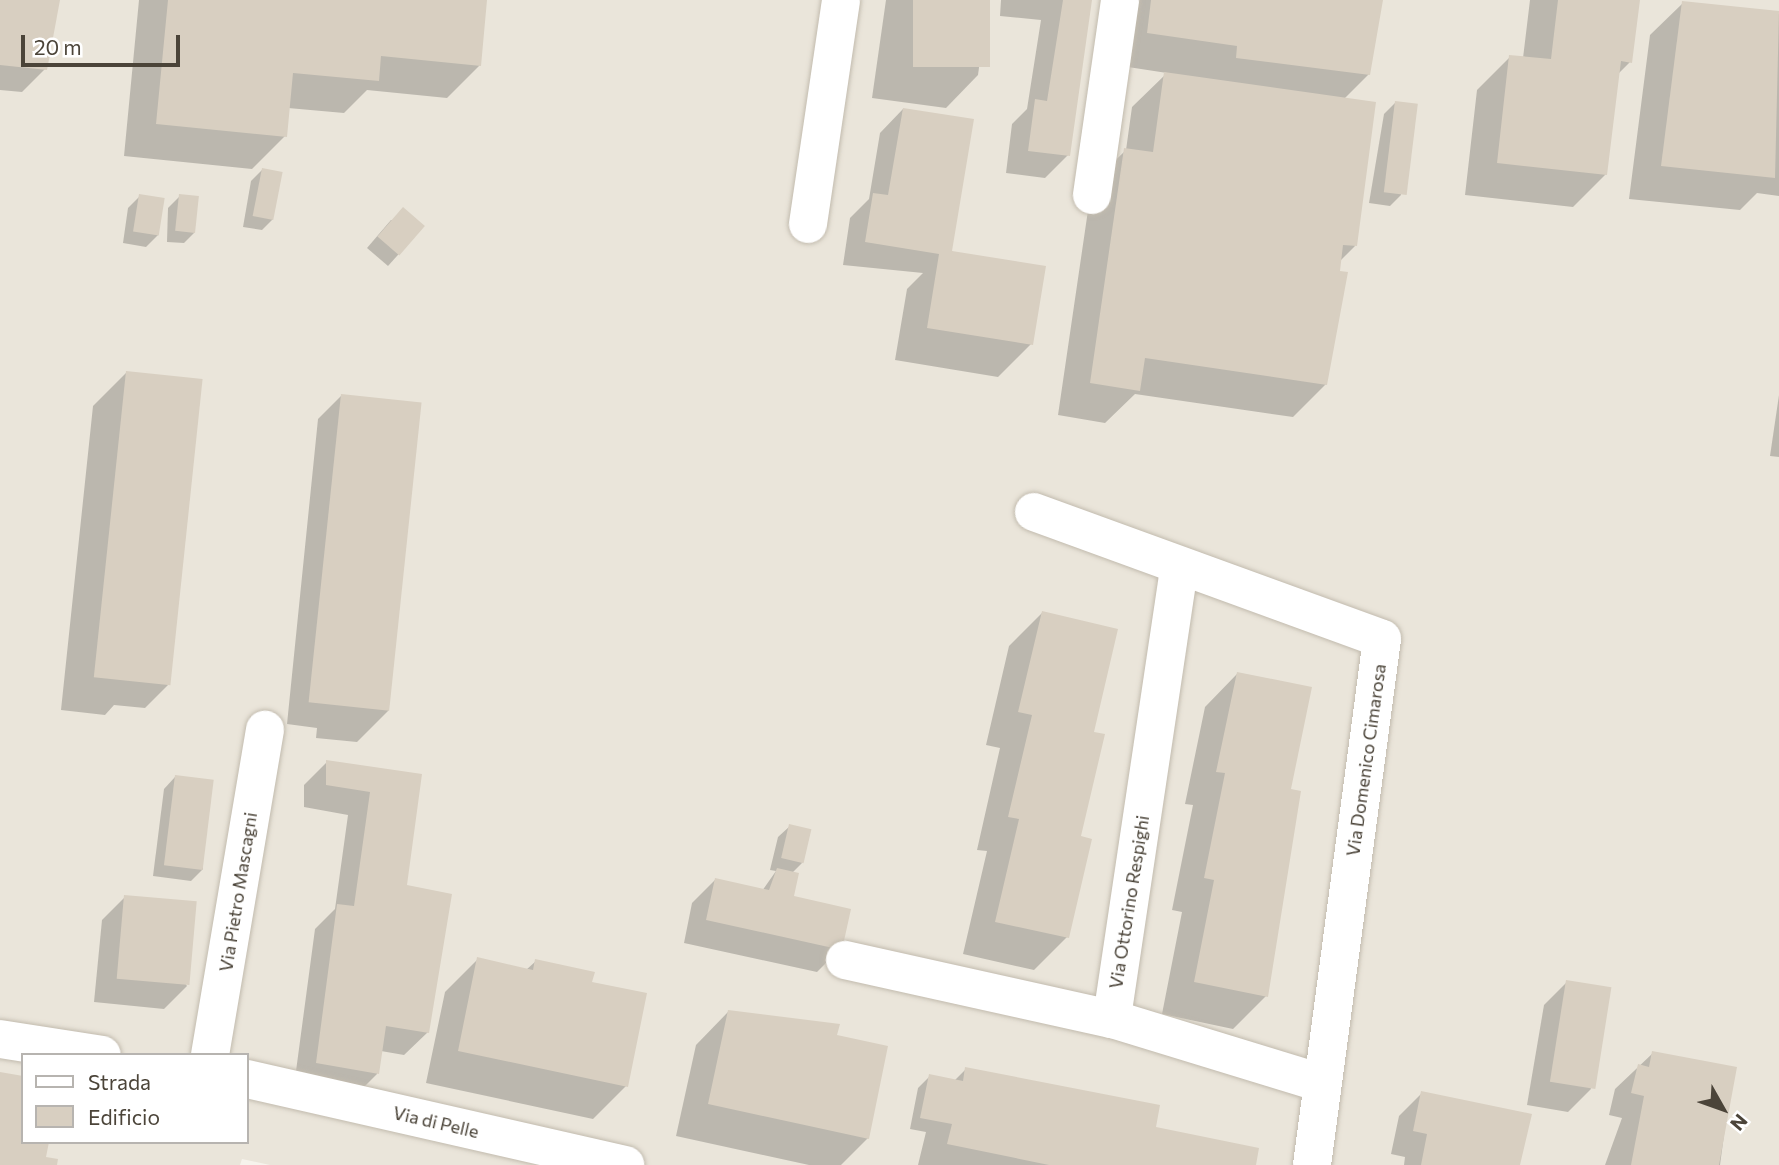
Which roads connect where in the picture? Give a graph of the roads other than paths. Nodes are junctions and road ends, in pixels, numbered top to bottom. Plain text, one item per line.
1 (841, 0) edge
2 (1121, 0) edge
3 (1092, 195) dead end
4 (807, 224) dead end
5 (1034, 512) dead end
6 (1180, 569) junction
7 (265, 730) dead end
8 (845, 960) dead end
9 (1112, 1019) junction
10 (0, 1040) edge
11 (88, 1053) edge
12 (211, 1053) edge
13 (248, 1079) edge
14 (1321, 1083) junction
15 (625, 1165) edge
16 (1312, 1165) edge

1 - 4 street
2 - 3 street
5 - 6 street, Via Domenico Cimarosa
6 - 9 street, Via Ottorino Respighi
6 - 14 street, Via Domenico Cimarosa
7 - 12 street, Via Pietro Mascagni
8 - 9 street
9 - 14 street
10 - 11 street
13 - 15 street, Via di Pelle
14 - 16 street, Via Domenico Cimarosa

